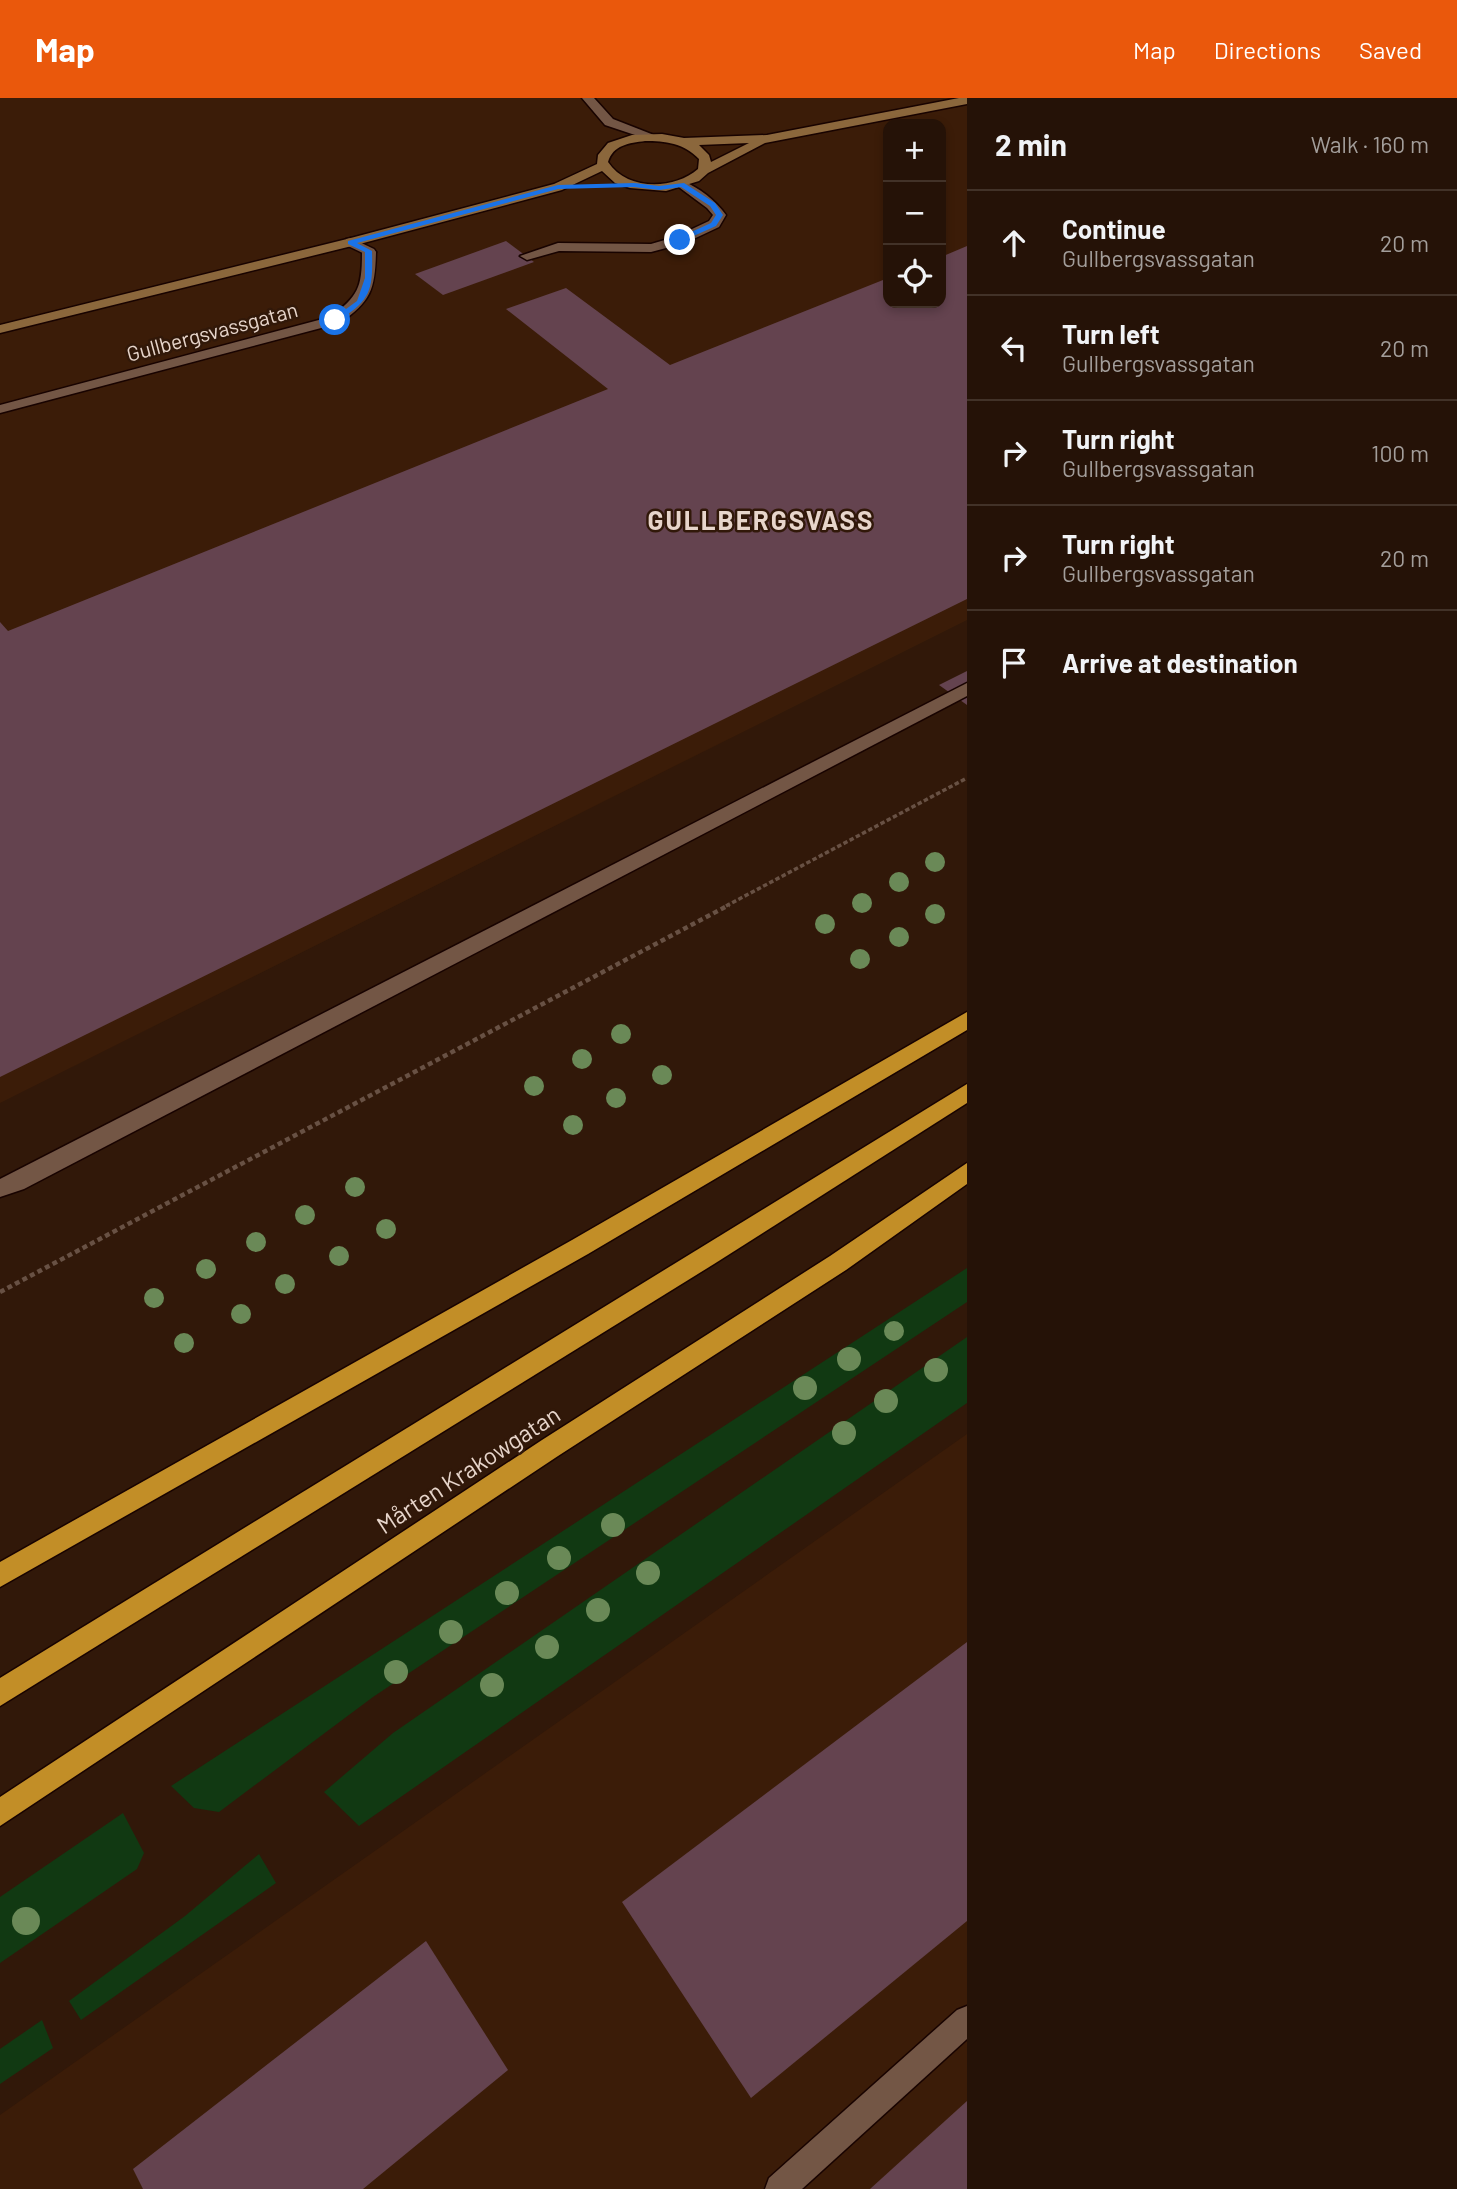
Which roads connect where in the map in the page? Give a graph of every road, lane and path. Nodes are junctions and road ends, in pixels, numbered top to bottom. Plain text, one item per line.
1 (588, 98) edge
2 (967, 100) edge
3 (609, 121) junction
4 (653, 137) junction
5 (767, 139) junction
6 (684, 142) junction
7 (611, 146) junction
8 (603, 166) junction
9 (704, 170) junction
10 (634, 185) junction
11 (682, 185) junction
12 (558, 187) junction
13 (351, 242) junction
14 (527, 256) dead end
15 (0, 329) edge
16 (0, 409) edge
17 (967, 689) edge
18 (967, 778) edge
19 (967, 1020) edge
20 (967, 1092) edge
21 (967, 1172) edge
22 (0, 1188) edge
23 (0, 1292) edge
24 (0, 1575) edge
25 (0, 1693) edge
26 (0, 1813) edge
27 (967, 2020) edge
28 (780, 2189) edge

1 - 3 street
2 - 5 street
3 - 4 street
3 - 7 street
4 - 6 street
4 - 7 street
5 - 6 street
5 - 9 street
6 - 9 street
7 - 8 street
8 - 10 street
8 - 12 street
9 - 11 street
10 - 11 street
10 - 12 street
11 - 14 street
12 - 13 street
13 - 15 street
13 - 16 street, Gullbergsvassgatan
17 - 22 street
18 - 23 path
19 - 24 highway
20 - 25 highway
21 - 26 highway, Mårten Krakowgatan
27 - 28 street

